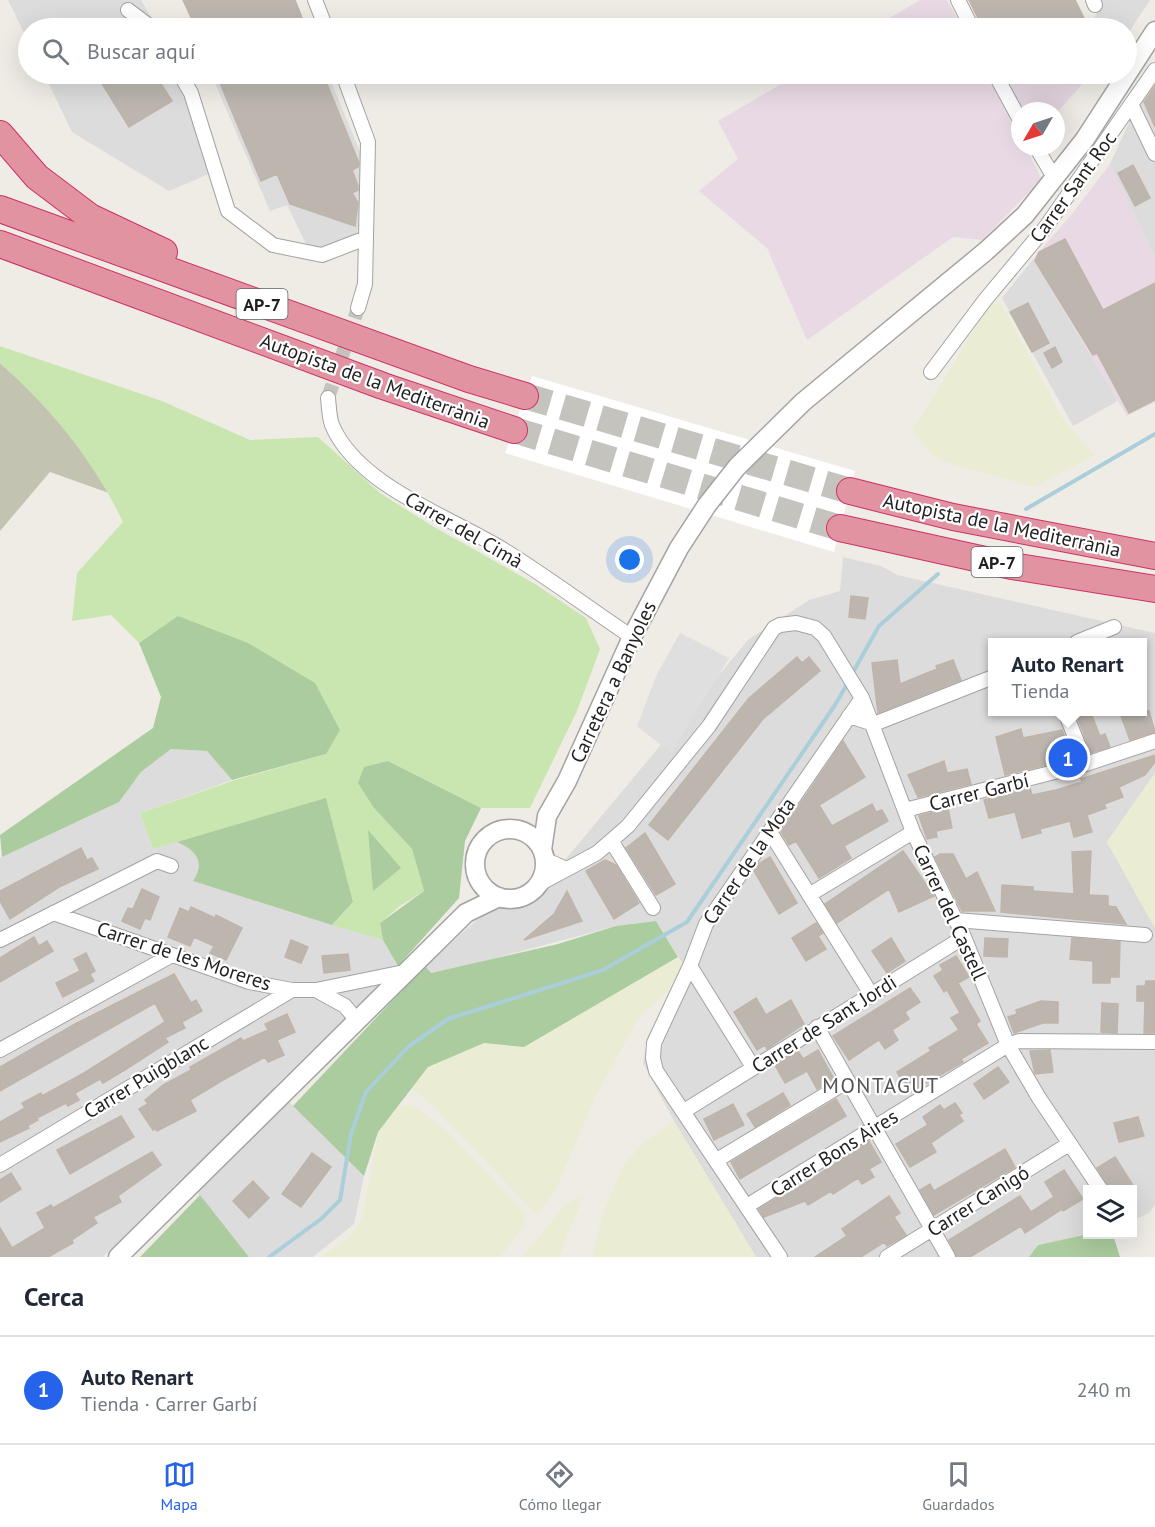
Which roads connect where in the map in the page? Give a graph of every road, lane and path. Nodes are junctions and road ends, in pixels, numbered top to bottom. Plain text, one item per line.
1 (315, 0) edge
2 (958, 0) edge
3 (128, 10) dead end
4 (139, 18) edge
5 (322, 18) edge
6 (967, 18) edge
7 (1155, 31) edge
8 (1137, 59) edge
9 (1155, 70) edge
10 (186, 84) edge
11 (347, 84) edge
12 (999, 84) edge
13 (1121, 84) edge
14 (1011, 104) edge
15 (1132, 106) junction
16 (0, 134) edge
17 (1155, 154) edge
18 (1041, 156) edge
19 (1055, 179) junction
20 (0, 209) edge
21 (366, 238) junction
22 (2, 245) edge
23 (358, 308) tunnel mouth
24 (441, 369) junction
25 (931, 372) dead end
26 (525, 396) tunnel mouth
27 (328, 398) tunnel mouth
28 (514, 430) tunnel mouth
29 (850, 492) tunnel mouth
30 (840, 528) tunnel mouth
31 (1155, 556) edge
32 (1155, 590) edge
33 (1114, 627) dead end
34 (632, 637) junction
35 (1087, 638) edge
36 (988, 679) edge
37 (858, 692) junction
38 (849, 716) junction
39 (1067, 716) edge
40 (874, 724) junction
41 (1155, 741) edge
42 (1086, 765) junction
43 (905, 810) junction
44 (547, 816) junction
45 (515, 829) junction
46 (770, 832) junction
47 (913, 832) junction
48 (612, 842) junction
49 (543, 854) junction
50 (171, 866) dead end
51 (564, 868) junction
52 (476, 874) junction
53 (538, 884) junction
54 (809, 895) junction
55 (499, 897) junction
56 (653, 908) dead end
57 (53, 913) junction
58 (466, 913) junction
59 (956, 920) junction
60 (1145, 935) dead end
61 (964, 937) junction
62 (0, 940) edge
63 (172, 954) junction
64 (690, 966) junction
65 (409, 970) junction
66 (292, 990) junction
67 (316, 990) junction
68 (871, 993) junction
69 (358, 1022) junction
70 (817, 1027) junction
71 (1155, 1042) edge
72 (1008, 1045) junction
73 (0, 1050) edge
74 (753, 1067) junction
75 (848, 1081) junction
76 (684, 1111) junction
77 (874, 1128) junction
78 (1069, 1144) junction
79 (717, 1160) junction
80 (0, 1165) edge
81 (1098, 1185) edge
82 (747, 1206) junction
83 (932, 1229) junction
84 (118, 1257) edge
85 (780, 1257) edge
86 (887, 1257) edge
87 (948, 1257) edge

1 - 5 street
2 - 6 street
3 - 4 street
7 - 8 street, Carretera a Banyoles
9 - 15 street, Carrer Sant Roc
10 - 21 street
11 - 21 street
12 - 14 street
13 - 19 street, Carretera a Banyoles
15 - 17 street
15 - 25 street, Carrer Sant Roc
16 - 24 highway
18 - 19 street
19 - 34 street, Carretera a Banyoles
20 - 24 highway, Autopista de la Mediterrània / AP-7
21 - 23 street
22 - 28 highway, Autopista de la Mediterrània / AP-7
24 - 26 highway, Autopista de la Mediterrània / AP-7
27 - 34 street, Carrer del Cimà
29 - 31 highway, Autopista de la Mediterrània / AP-7
30 - 32 highway, Autopista de la Mediterrània / AP-7
33 - 35 street
34 - 44 street, Carretera a Banyoles
36 - 40 street
37 - 38 street, Carrer de la Mota
37 - 40 street, Carrer del Castell
37 - 48 street, Carrer del Castell
38 - 40 street
38 - 46 street, Carrer de la Mota
39 - 42 street
40 - 43 street, Carrer del Castell
41 - 42 street, Carrer Garbí
42 - 43 street, Carrer Garbí
43 - 47 street, Carrer del Castell
44 - 45 street
44 - 49 street, Carretera a Banyoles
45 - 49 street
45 - 52 street
46 - 54 street
46 - 64 street, Carrer de la Mota
47 - 54 street, Carrer Garbí
47 - 59 street, Carrer del Castell
48 - 51 street
48 - 56 street
49 - 51 street
49 - 53 street
50 - 57 street
51 - 53 street
52 - 55 street
52 - 58 street
53 - 55 street
54 - 68 street
55 - 58 street
57 - 62 street
57 - 63 street, Carrer de les Moreres
58 - 65 street
59 - 60 street
59 - 61 street, Carrer del Castell
61 - 68 street, Carrer de Sant Jordi
61 - 72 street, Carrer del Castell
63 - 66 street, Carrer de les Moreres
63 - 73 street
64 - 74 street
64 - 76 street, Carrer de la Mota
65 - 67 street, Carrer de les Moreres
65 - 69 street
66 - 67 street, Carrer de les Moreres
66 - 80 street, Carrer Puigblanc
67 - 69 street, Carrer de les Moreres
68 - 70 street, Carrer de Sant Jordi
69 - 84 street
70 - 74 street, Carrer de Sant Jordi
70 - 75 street
71 - 72 street, Carrer Bons Aires
72 - 77 street, Carrer Bons Aires
72 - 78 street, Carrer del Castell
74 - 76 street, Carrer de Sant Jordi
75 - 77 street
75 - 79 street
76 - 79 street, Carrer de la Mota
77 - 82 street, Carrer Bons Aires
77 - 83 street
78 - 81 street, Carrer del Castell
78 - 83 street, Carrer Canigó
79 - 82 street, Carrer de la Mota
82 - 85 street, Carrer de la Mota
83 - 86 street, Carrer Canigó
83 - 87 street

